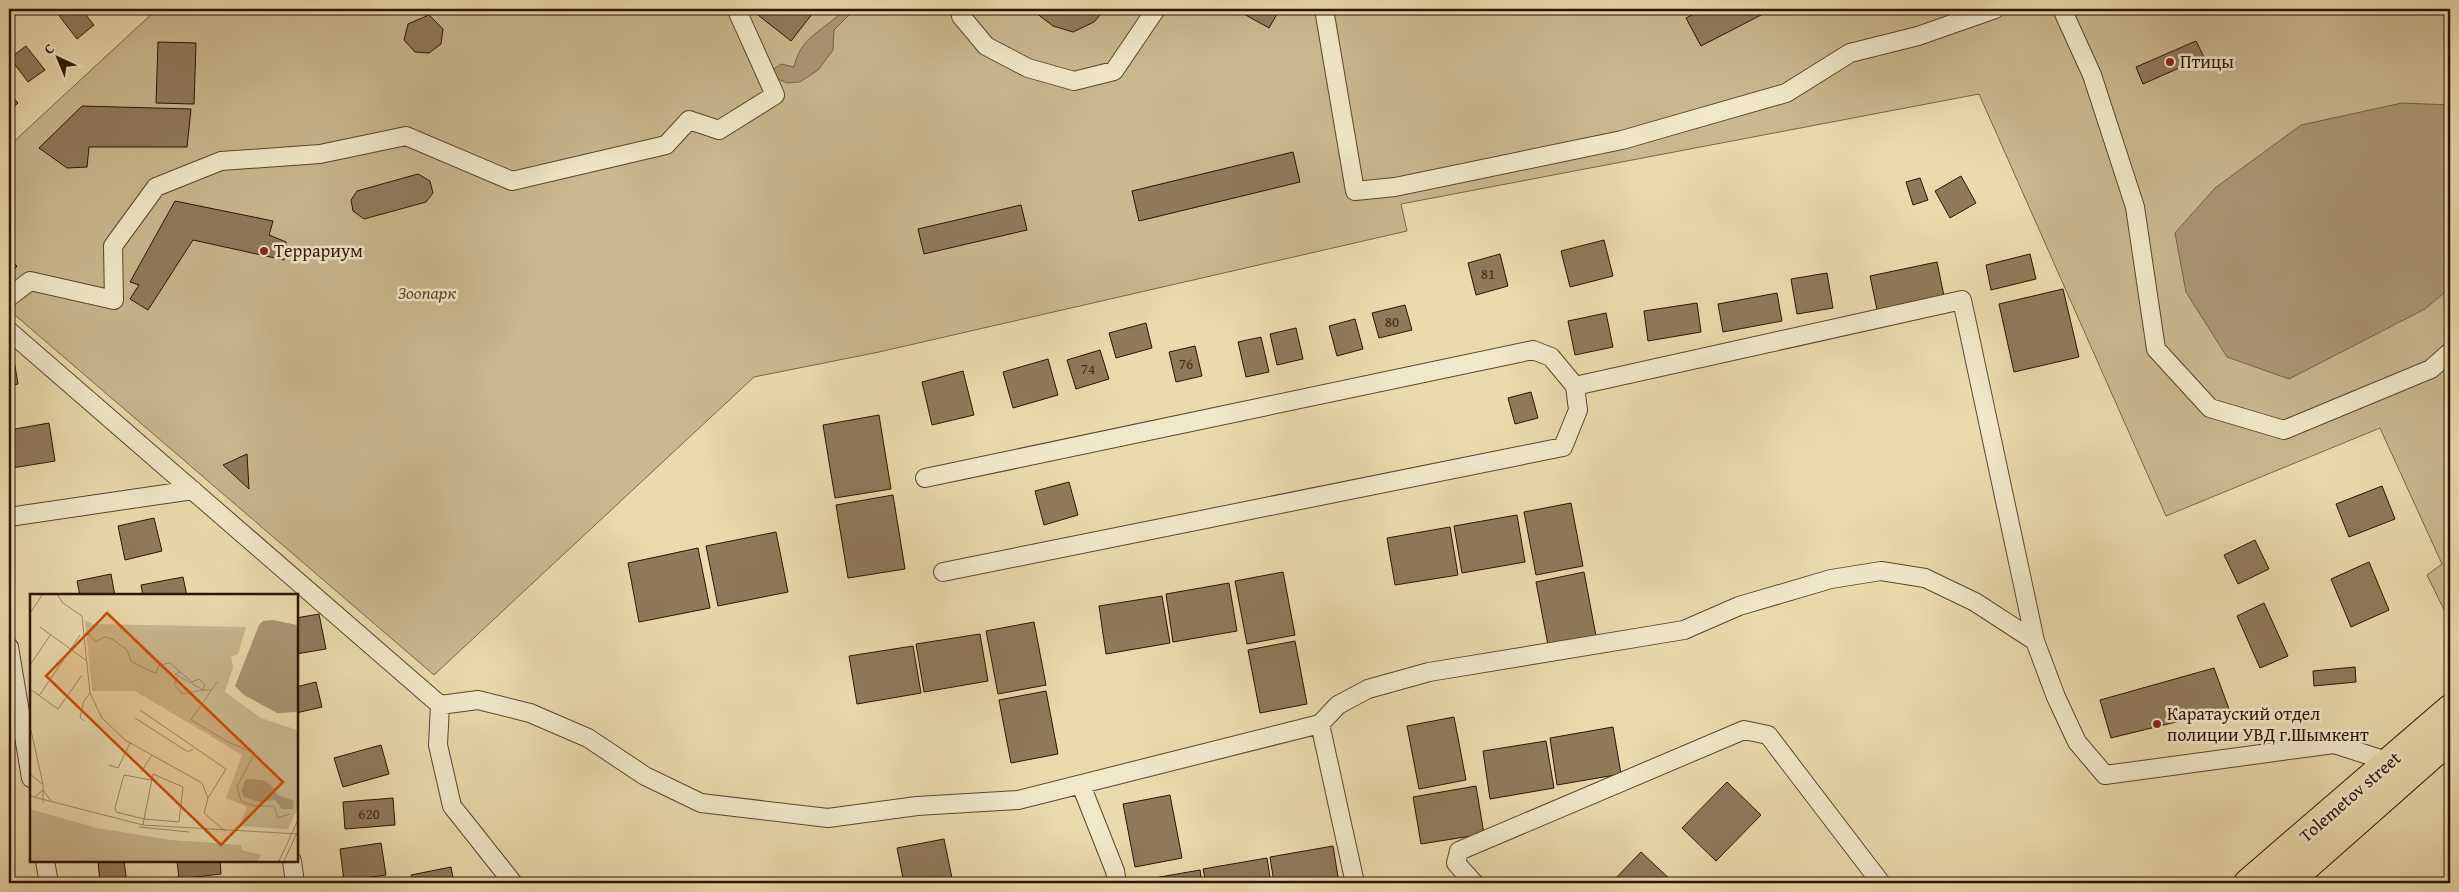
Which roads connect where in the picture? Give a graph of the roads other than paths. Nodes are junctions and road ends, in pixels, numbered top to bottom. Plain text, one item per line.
1 (743, 9) edge
2 (960, 9) edge
3 (1156, 9) edge
4 (1324, 9) edge
5 (1995, 9) edge
6 (2062, 9) edge
7 (9, 297) edge
8 (9, 331) edge
9 (2450, 352) edge
10 (1575, 386) junction
11 (925, 478) dead end
12 (193, 490) junction
13 (9, 517) edge
14 (943, 572) dead end
15 (2035, 641) junction
16 (9, 647) edge
17 (440, 705) junction
18 (2450, 709) edge
19 (1320, 724) junction
20 (2450, 739) edge
21 (2390, 762) junction
22 (30, 772) edge
23 (1081, 785) junction
24 (46, 862) edge
25 (292, 862) edge
26 (49, 883) edge
27 (295, 883) edge
28 (513, 883) edge
29 (1118, 883) edge
30 (1355, 883) edge
31 (1474, 883) edge
32 (1881, 883) edge
33 (2248, 883) edge
34 (2287, 883) edge

1 - 7 street
2 - 3 street
4 - 5 street
6 - 9 street
8 - 12 street
10 - 11 street
10 - 14 street
10 - 15 street
12 - 13 street
12 - 17 street
15 - 19 street
15 - 21 street
16 - 22 street
17 - 23 street
17 - 28 street
18 - 21 main road, Tolemetov street
19 - 23 street
19 - 30 street
20 - 34 main road, Tolemetov street
21 - 33 main road, Tolemetov street
23 - 29 street
24 - 26 street
25 - 27 street
31 - 32 street

